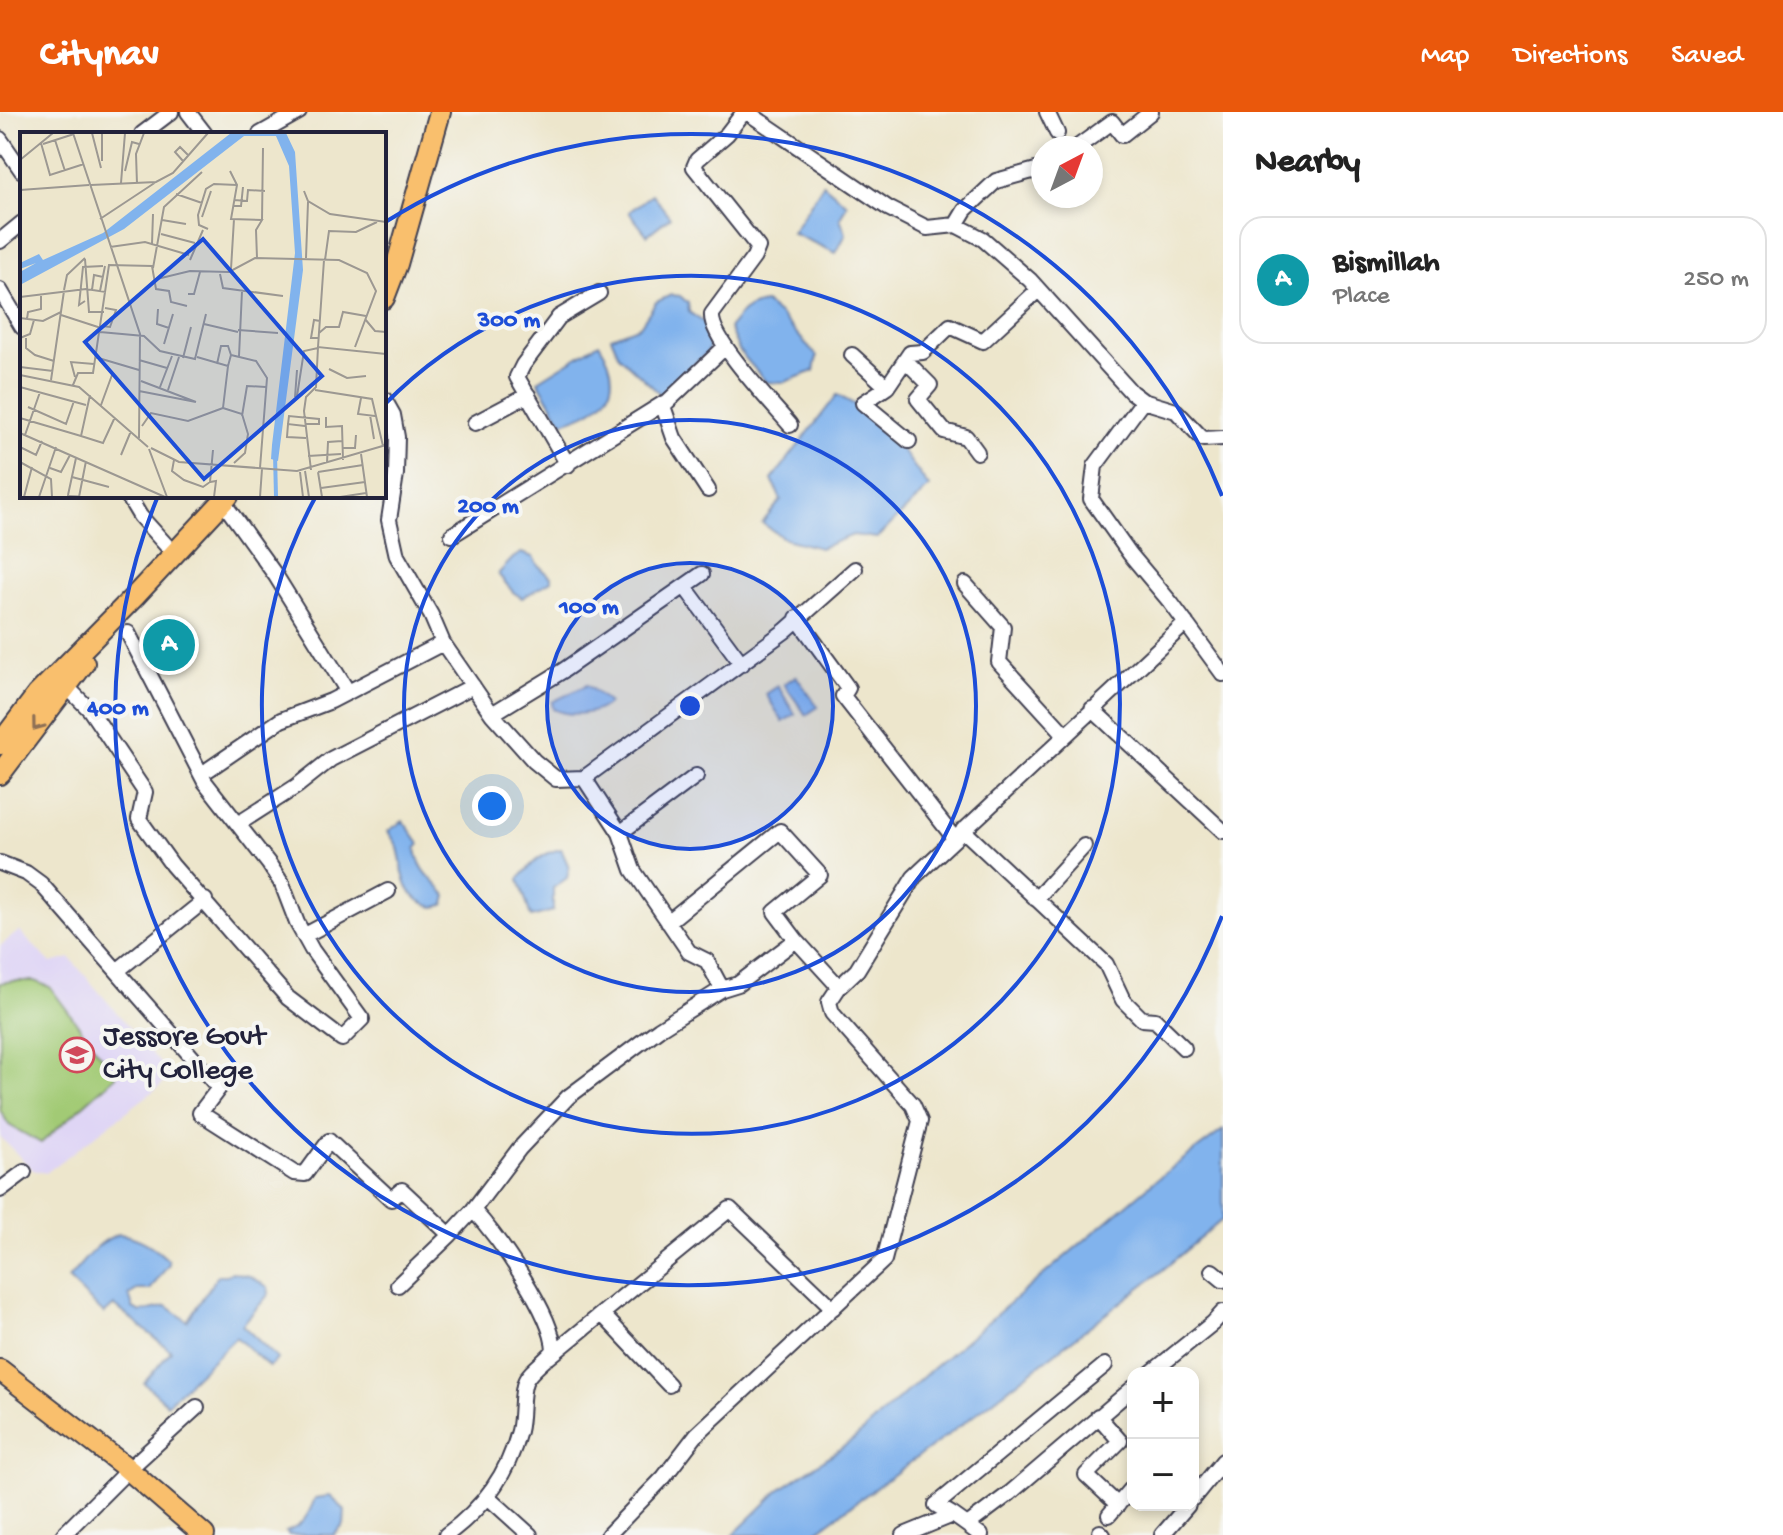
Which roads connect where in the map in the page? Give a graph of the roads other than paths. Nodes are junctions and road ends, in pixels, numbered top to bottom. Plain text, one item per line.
1 (188, 112) edge
2 (299, 112) edge
3 (440, 112) edge
4 (746, 112) edge
5 (1047, 112) edge
6 (1151, 112) edge
7 (168, 113) edge
8 (144, 132) edge
9 (203, 132) edge
10 (264, 132) edge
11 (1057, 133) dead end
12 (1093, 136) edge
13 (0, 139) edge
14 (20, 168) edge
15 (1031, 171) edge
16 (20, 225) edge
17 (956, 225) junction
18 (0, 241) edge
19 (0, 290) edge
20 (1038, 290) junction
21 (386, 293) edge
22 (599, 293) dead end
23 (20, 324) edge
24 (725, 347) junction
25 (852, 355) dead end
26 (905, 360) junction
27 (887, 387) junction
28 (528, 395) junction
29 (1143, 401) junction
30 (386, 403) edge
31 (664, 403) junction
32 (475, 423) dead end
33 (790, 425) dead end
34 (1223, 438) edge
35 (909, 441) dead end
36 (977, 452) dead end
37 (568, 465) junction
38 (708, 490) dead end
39 (129, 498) edge
40 (226, 499) edge
41 (452, 535) dead end
42 (175, 555) junction
43 (855, 569) dead end
44 (702, 574) dead end
45 (965, 584) dead end
46 (685, 587) junction
47 (135, 596) junction
48 (797, 618) junction
49 (1186, 623) junction
50 (128, 633) dead end
51 (443, 643) junction
52 (742, 664) junction
53 (1223, 674) edge
54 (66, 686) junction
55 (473, 686) junction
56 (348, 692) junction
57 (1092, 709) junction
58 (492, 714) junction
59 (1061, 730) dead end
60 (0, 744) edge
61 (209, 769) dead end
62 (0, 774) edge
63 (696, 776) dead end
64 (584, 778) junction
65 (238, 824) junction
66 (1223, 831) edge
67 (620, 833) junction
68 (958, 834) junction
69 (1084, 846) dead end
70 (0, 863) edge
71 (388, 891) dead end
72 (1036, 899) junction
73 (205, 900) junction
74 (668, 922) junction
75 (309, 933) dead end
76 (796, 940) junction
77 (117, 971) junction
78 (839, 987) junction
79 (722, 989) junction
80 (1184, 1048) dead end
81 (24, 1172) dead end
82 (0, 1190) edge
83 (473, 1210) junction
84 (450, 1235) junction
85 (398, 1285) dead end
86 (833, 1308) junction
87 (1223, 1312) edge
88 (602, 1314) junction
89 (549, 1357) junction
90 (1105, 1365) dead end
91 (1158, 1367) edge
92 (0, 1370) edge
93 (669, 1385) dead end
94 (1127, 1393) edge
95 (197, 1407) dead end
96 (1098, 1416) junction
97 (1223, 1461) edge
98 (128, 1470) junction
99 (1199, 1486) edge
100 (1127, 1494) edge
101 (488, 1497) junction
102 (1179, 1511) edge
103 (953, 1515) junction
104 (970, 1523) dead end
105 (63, 1535) edge
106 (204, 1535) edge
107 (446, 1535) edge
108 (530, 1535) edge
109 (608, 1535) edge
110 (904, 1535) edge
111 (981, 1535) edge
112 (1162, 1535) edge

1 - 9 street
2 - 10 street
3 - 21 highway
4 - 17 street
4 - 24 street
5 - 11 street
6 - 12 street
7 - 8 street
13 - 14 street
15 - 17 street
16 - 18 street
17 - 20 street
19 - 23 street
20 - 26 street
20 - 29 street
22 - 28 street
24 - 31 street
24 - 33 street
25 - 27 street
26 - 27 street
26 - 36 street
27 - 35 street
28 - 32 street
28 - 37 street
29 - 34 street
29 - 49 street
30 - 51 street
31 - 37 street
31 - 38 street
37 - 41 street
39 - 42 street
40 - 42 highway
40 - 56 street
42 - 47 highway
43 - 48 street
44 - 46 street
45 - 59 street
46 - 52 street
46 - 58 street
47 - 54 highway
47 - 60 highway
48 - 52 street
48 - 68 street
49 - 53 street
49 - 57 street
50 - 65 street
51 - 55 street
51 - 56 street
52 - 64 street
54 -> 62 highway
54 - 73 street
55 - 58 street
55 - 65 street
56 - 61 street
57 - 66 street
57 - 68 street
58 - 64 street
63 - 67 street
64 - 67 street
65 - 73 street
67 - 74 street
68 - 72 street
68 - 78 street
69 - 72 street
70 - 77 street
71 - 75 street
72 - 80 street
73 - 77 street
74 - 76 street
74 - 79 street
76 - 78 street
76 - 79 street
77 - 84 street
78 - 86 street
79 - 83 street
81 - 82 street
83 - 84 street
83 - 89 street
84 - 85 street
86 - 88 street
86 - 109 street
87 - 91 street
88 - 89 street
88 - 93 street
89 - 101 street
90 - 103 street
92 - 98 highway
94 - 96 street
95 - 98 street
96 - 100 street
96 - 104 street
97 - 99 street
98 - 105 street
98 - 106 highway
101 - 107 street
101 - 108 street
102 - 112 street
103 - 110 street
103 - 111 street

